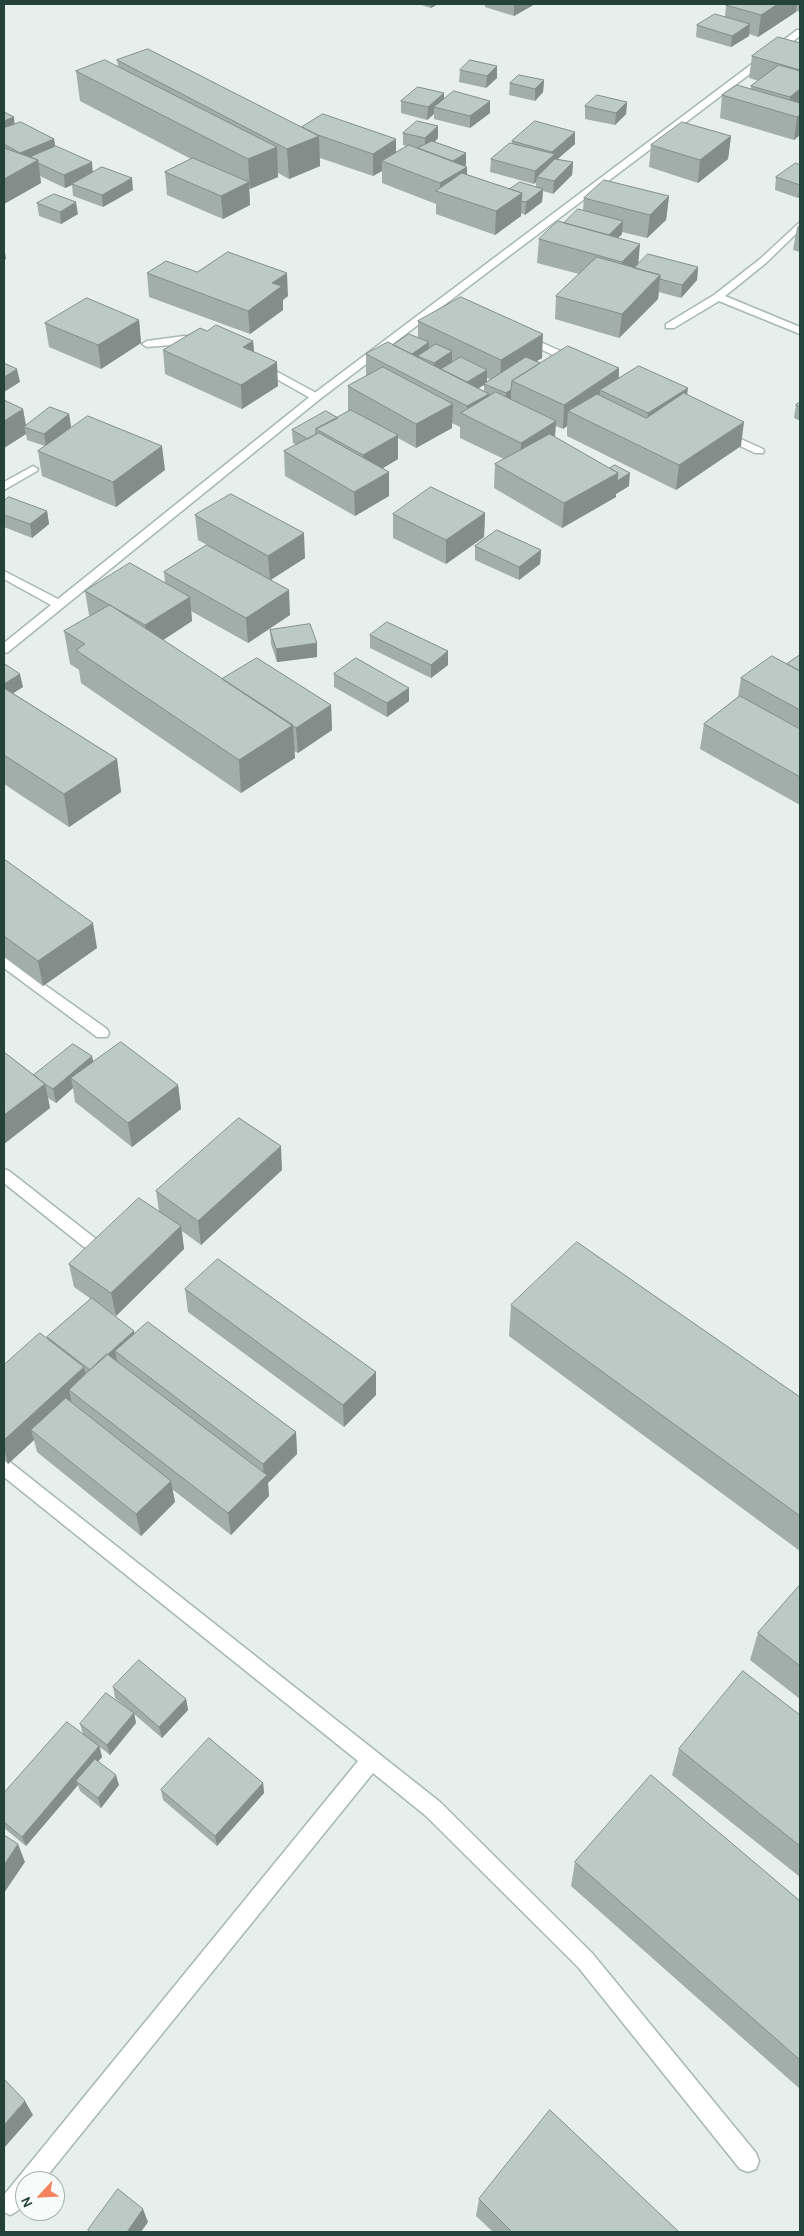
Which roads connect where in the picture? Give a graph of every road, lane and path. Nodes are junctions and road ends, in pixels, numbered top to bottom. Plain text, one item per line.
1 (800, 32) edge
2 (800, 225) edge
3 (718, 297) junction
4 (670, 326) dead end
5 (800, 331) edge
6 (517, 334) edge
7 (214, 343) edge
8 (147, 344) dead end
9 (249, 359) edge
10 (587, 368) edge
11 (316, 397) junction
12 (710, 427) edge
13 (759, 451) dead end
14 (33, 469) dead end
15 (4, 487) edge
16 (4, 574) edge
17 (60, 605) junction
18 (4, 649) edge
19 (4, 962) edge
20 (102, 1033) dead end
21 (4, 1175) edge
22 (90, 1243) edge
23 (4, 1467) edge
24 (371, 1760) junction
25 (748, 2160) dead end
26 (37, 2171) edge
27 (15, 2198) edge
28 (10, 2204) dead end

1 - 11 street
2 - 3 street
3 - 4 street
3 - 5 street
6 - 10 street
7 - 8 street
9 - 11 street
11 - 17 street
12 - 13 street
14 - 15 street
16 - 17 street
17 - 18 street
19 - 20 street
21 - 22 street
23 - 24 street
24 - 25 street
24 - 26 street
27 - 28 street

